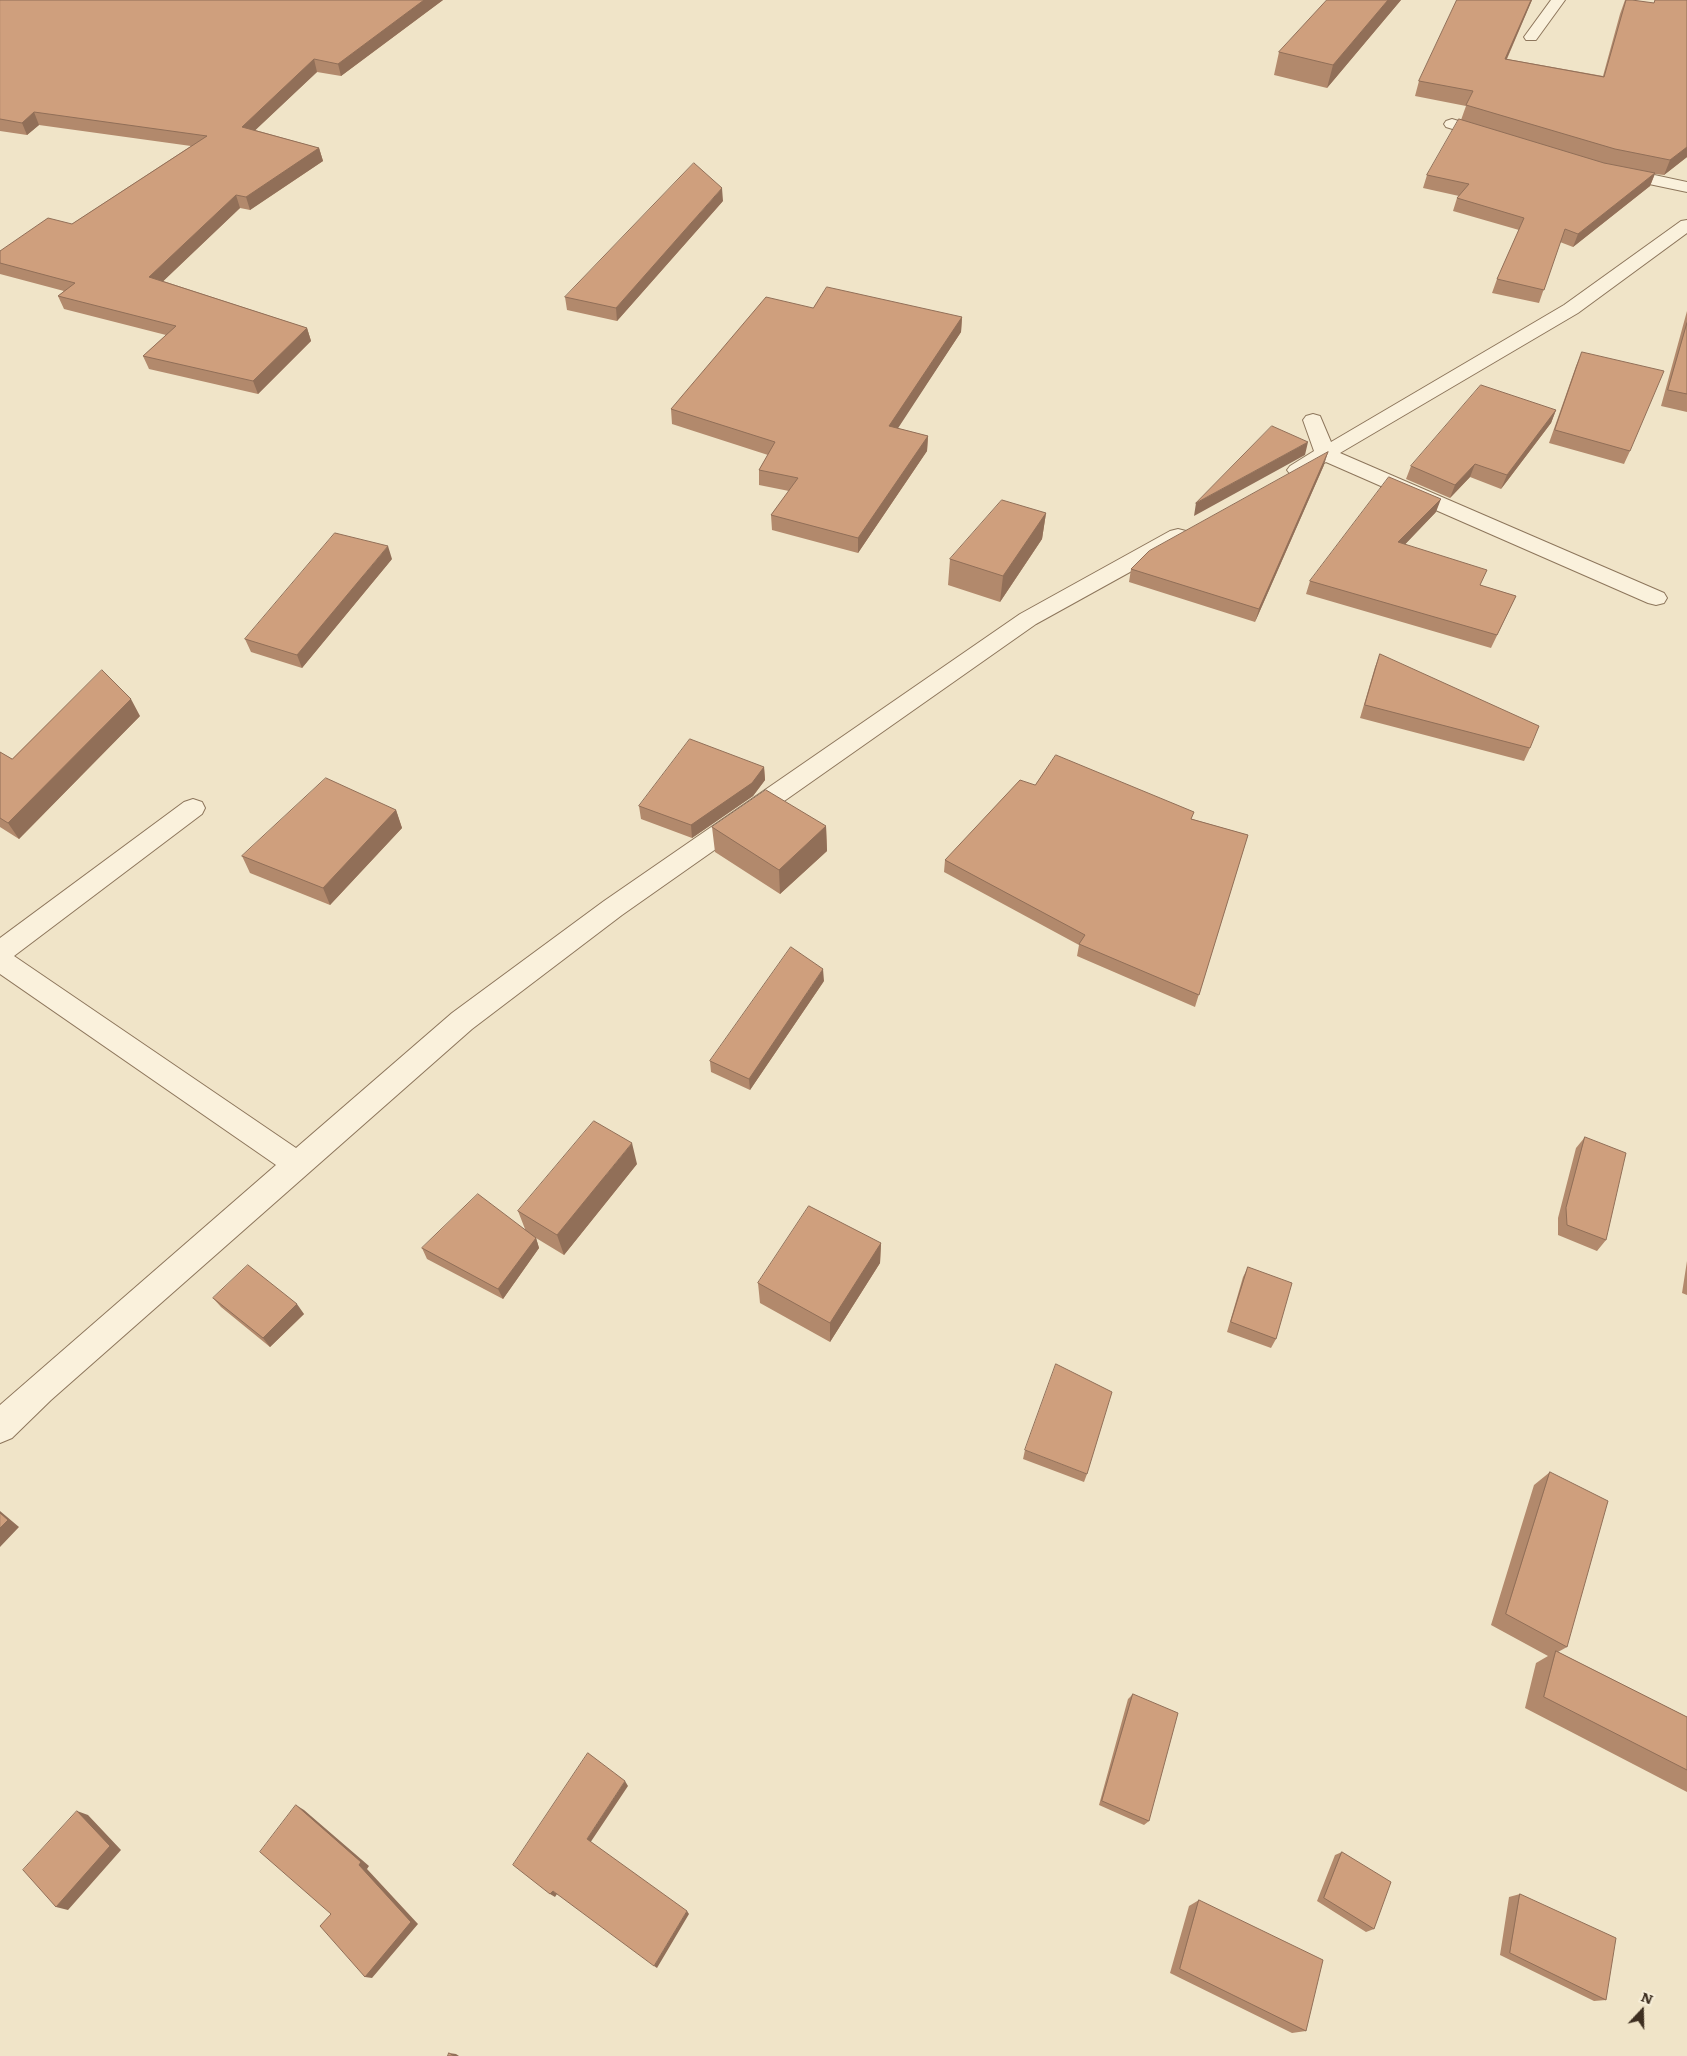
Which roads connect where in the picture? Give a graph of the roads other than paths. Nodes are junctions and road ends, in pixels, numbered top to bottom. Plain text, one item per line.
1 (1558, 0) edge
2 (1531, 37) dead end
3 (1452, 124) dead end
4 (1510, 141) edge
5 (1605, 170) edge
6 (1687, 187) edge
7 (1687, 225) edge
8 (1313, 420) dead end
9 (1325, 454) junction
10 (1281, 478) edge
11 (1194, 527) edge
12 (1656, 598) dead end
13 (193, 808) dead end
14 (0, 952) edge
15 (0, 960) edge
16 (297, 1164) junction
17 (0, 1427) edge

1 - 2 street
3 - 4 street
5 - 6 street
7 - 9 street
8 - 9 street
9 - 10 street
9 - 12 street
11 - 16 street
13 - 14 street
15 - 16 street
16 - 17 street

